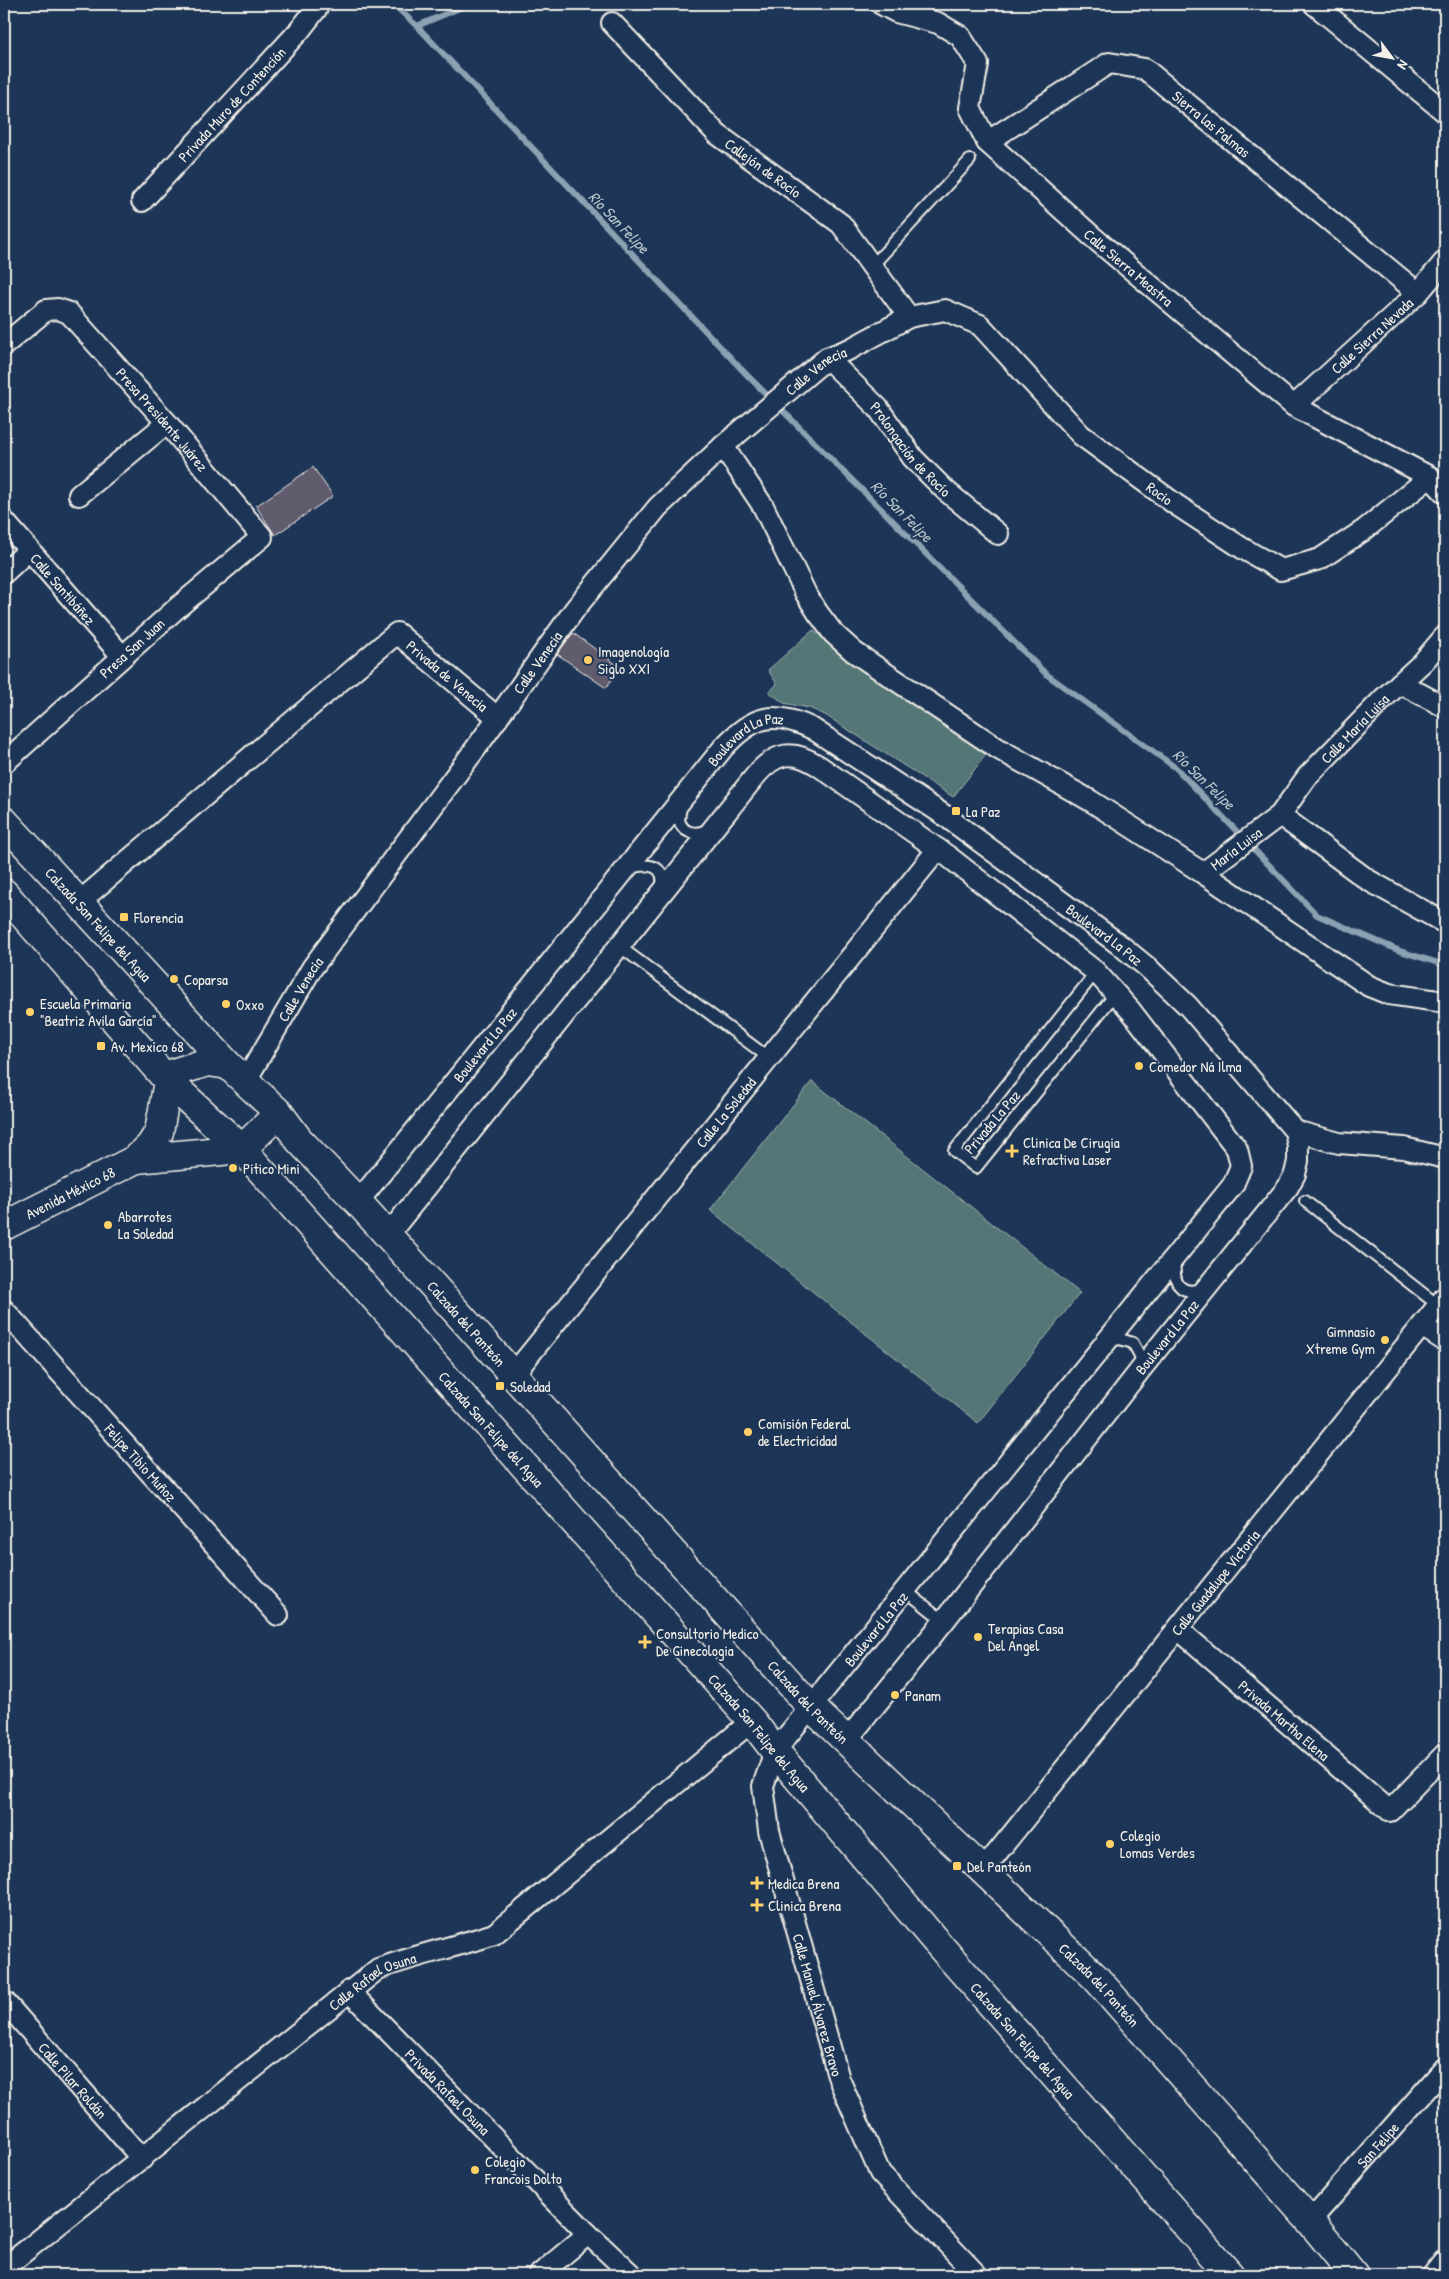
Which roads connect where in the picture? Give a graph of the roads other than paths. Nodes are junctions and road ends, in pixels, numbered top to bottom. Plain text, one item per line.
1 (317, 4) edge
2 (1314, 4) edge
3 (894, 7) edge
4 (612, 23) dead end
5 (1445, 112) edge
6 (987, 142) junction
7 (970, 160) dead end
8 (142, 201) dead end
9 (1445, 261) edge
10 (872, 267) junction
11 (1418, 293) junction
12 (909, 317) junction
13 (4, 345) edge
14 (827, 358) junction
15 (1294, 406) junction
16 (167, 423) junction
17 (724, 446) junction
18 (1430, 477) junction
19 (1445, 493) edge
20 (79, 495) dead end
21 (6, 527) edge
22 (998, 534) dead end
23 (262, 537) joint
24 (29, 550) junction
25 (4, 572) edge
26 (1445, 636) edge
27 (122, 656) junction
28 (1400, 683) junction
29 (1445, 706) edge
30 (498, 718) junction
31 (4, 763) edge
32 (684, 798) junction
33 (1274, 819) junction
34 (4, 820) edge
35 (715, 825) junction
36 (938, 849) junction
37 (624, 871) junction
38 (1203, 873) junction
39 (4, 893) edge
40 (659, 896) junction
41 (78, 904) junction
42 (1445, 923) edge
43 (619, 946) junction
44 (1096, 972) junction
45 (1116, 993) junction
46 (1445, 1002) edge
47 (769, 1058) junction
48 (237, 1074) junction
49 (168, 1081) junction
50 (278, 1113) junction
51 (1295, 1131) junction
52 (242, 1150) junction
53 (1445, 1158) edge
54 (136, 1160) junction
55 (1306, 1201) dead end
56 (358, 1202) junction
57 (4, 1226) edge
58 (388, 1235) junction
59 (1175, 1257) junction
60 (1209, 1286) junction
61 (1442, 1302) edge
62 (4, 1310) edge
63 (1422, 1326) junction
64 (1107, 1341) junction
65 (1445, 1341) edge
66 (1141, 1369) junction
67 (513, 1375) junction
68 (906, 1590) junction
69 (278, 1614) dead end
70 (944, 1621) junction
71 (1178, 1629) junction
72 (812, 1708) junction
73 (752, 1721) junction
74 (846, 1741) junction
75 (775, 1751) junction
76 (1445, 1754) edge
77 (984, 1869) junction
78 (349, 1991) junction
79 (4, 2002) edge
80 (1445, 2068) edge
81 (142, 2159) junction
82 (1310, 2221) junction
83 (588, 2234) junction
84 (1445, 2260) edge
85 (4, 2268) edge
86 (539, 2275) edge
87 (632, 2275) edge
88 (977, 2275) edge
89 (1230, 2275) edge
90 (1354, 2275) edge
91 (1433, 2275) edge

1 - 8 street, Privada Muro de Contención
2 - 5 street
3 - 6 street, Calle Sierra Meastra
4 - 10 street, Callejón de Rocío
6 - 11 street, Sierra las Palmas
6 - 15 street, Calle Sierra Meastra
7 - 10 lane
9 - 11 street, Calle Sierra Nevada
10 - 12 street, Callejón de Rocío
11 - 15 street, Calle Sierra Nevada
12 - 14 street, Calle Venecia
12 - 18 street, Rocio
13 - 16 street, Presa Presidente Juárez
14 - 17 street, Calle Venecia
14 - 22 street, Prolongación de Rocío
15 - 18 street, Calle Sierra Meastra
16 - 20 street
16 - 23 street, Presa Presidente Juárez
17 - 30 street, Calle Venecia
17 - 38 street
18 - 19 street, Calle Sierra Meastra
21 - 24 street, Calle Santibáñez
23 - 27 street, Presa San Juan
24 - 25 street
24 - 27 street, Calle Santibáñez
26 - 28 street, Calle María Luisa
27 - 31 street, Presa San Juan
28 - 29 street
28 - 33 street, Calle María Luisa
30 - 41 street, Privada de Venecia
30 - 48 street, Calle Venecia
32 - 35 lane
32 - 37 street, Boulevard La Paz
32 - 51 street, Boulevard La Paz
33 - 38 street, María Luisa
33 - 42 street
34 - 41 main road, Calzada San Felipe del Agua
35 - 36 street, Boulevard La Paz
35 - 40 street, Boulevard La Paz
36 - 44 street, Boulevard La Paz
36 - 47 street, Calle La Soledad
37 - 40 lane
37 - 56 street, Boulevard La Paz
38 - 46 street
39 - 49 main road
40 - 43 street, Boulevard La Paz
41 - 48 main road, Calzada San Felipe del Agua
43 - 47 lane
43 - 58 street, Boulevard La Paz
44 - 45 street, Boulevard La Paz
44 - 45 lane, Privada La Paz
45 - 59 street, Boulevard La Paz
47 - 67 street, Calle La Soledad
48 - 49 main road
48 - 50 main road, Calzada San Felipe del Agua
49 - 52 main road, Calzada San Felipe del Agua
49 - 54 main road, Avenida México 68
50 - 52 main road
50 - 56 main road, Calzada del Panteón
51 - 53 street
51 - 60 street, Boulevard La Paz
52 - 54 main road, Avenida México 68
52 - 73 main road, Calzada San Felipe del Agua
54 - 57 main road, Avenida México 68
55 - 61 lane
56 - 58 main road, Calzada del Panteón
58 - 67 main road, Calzada del Panteón
59 - 60 lane
59 - 64 street, Boulevard La Paz
60 - 66 street, Boulevard La Paz
61 - 63 street, Calle Guadalupe Victoria
62 - 69 street, Felipe Tibio Muñoz
63 - 65 street
63 - 71 street, Calle Guadalupe Victoria
64 - 66 lane
64 - 68 street, Boulevard La Paz
66 - 70 street, Boulevard La Paz
67 - 72 main road, Calzada del Panteón
68 - 70 lane
68 - 72 street, Boulevard La Paz
70 - 74 street, Boulevard La Paz
71 - 76 street, Privada Martha Elena
71 - 77 street, Calle Guadalupe Victoria
72 - 74 main road, Calzada del Panteón
72 - 75 street, Calle Manuel Álvarez Bravo
73 - 75 main road, Calzada San Felipe del Agua
73 - 78 street, Calle Rafael Osuna
74 - 77 main road, Calzada del Panteón
75 - 88 street, Calle Manuel Álvarez Bravo
75 - 89 main road, Calzada San Felipe del Agua
77 - 82 main road, Calzada del Panteón
78 - 81 street, Calle Rafael Osuna
78 - 83 street, Privada Rafael Osuna
79 - 81 street, Calle Pilar Roldán
80 - 82 street, San Felipe
81 - 85 street, Calle Rafael Osuna
82 - 90 main road, Calzada del Panteón
83 - 86 street
83 - 87 street, Privada Rafael Osuna
84 - 91 street

